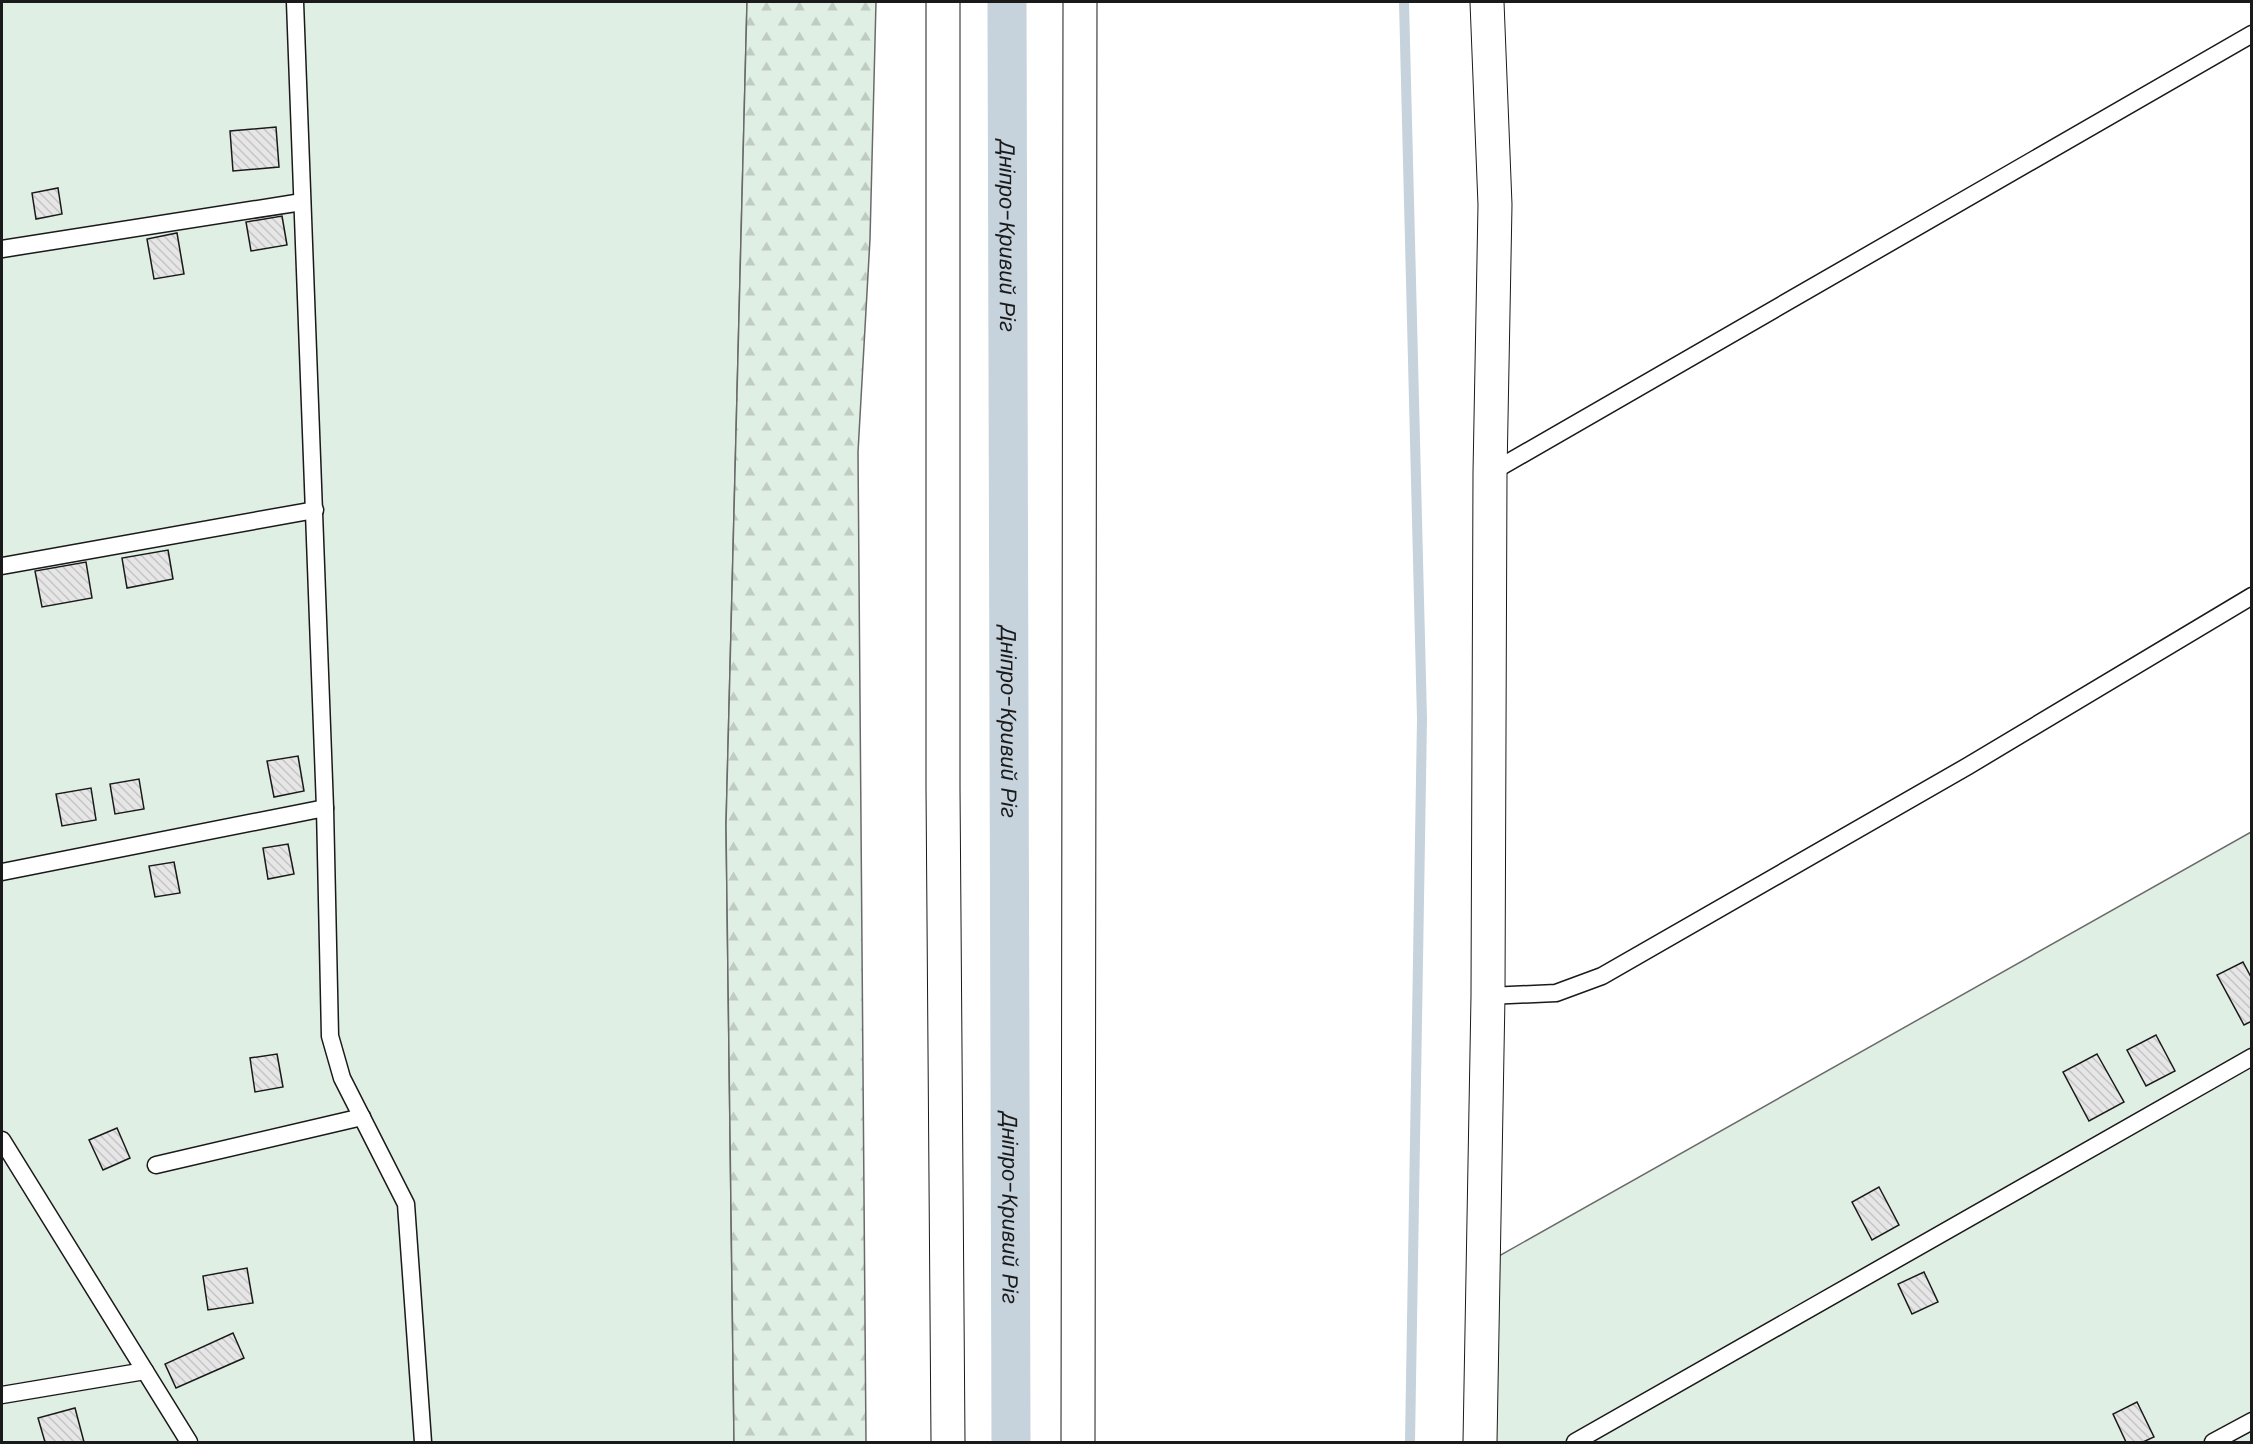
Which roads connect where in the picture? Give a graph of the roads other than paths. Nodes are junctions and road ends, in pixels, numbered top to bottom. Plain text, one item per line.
1 (295, 2) edge
2 (943, 2) edge
3 (1080, 2) edge
4 (1487, 2) edge
5 (2252, 34) edge
6 (302, 202) junction
7 (2, 249) edge
8 (1490, 473) junction
9 (315, 510) junction
10 (2, 566) edge
11 (2252, 596) edge
12 (325, 808) junction
13 (2, 872) edge
14 (1488, 996) junction
15 (2252, 1057) edge
16 (362, 1117) junction
17 (2, 1140) edge
18 (156, 1165) dead end
19 (145, 1371) junction
20 (2, 1395) edge
21 (2252, 1421) edge
22 (189, 1443) edge
23 (423, 1443) edge
24 (948, 1443) edge
25 (1078, 1443) edge
26 (1480, 1443) edge
27 (1575, 1443) edge
28 (2213, 1443) edge

1 - 6 lane
2 - 24 street
3 - 25 street
4 - 8 street
5 - 8 lane
6 - 7 lane
6 - 9 lane
8 - 14 street
9 - 10 lane
9 - 12 lane
11 - 14 lane
12 - 13 lane
12 - 16 lane
14 - 26 street
15 - 27 lane
16 - 18 lane
16 - 23 lane
17 - 19 lane
19 - 20 lane
19 - 22 lane
21 - 28 lane

